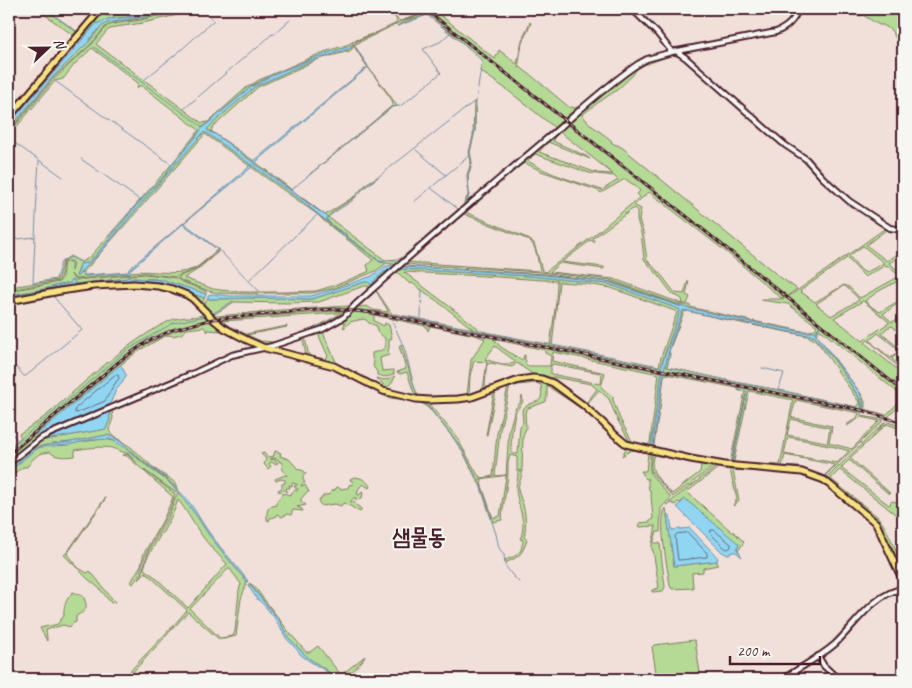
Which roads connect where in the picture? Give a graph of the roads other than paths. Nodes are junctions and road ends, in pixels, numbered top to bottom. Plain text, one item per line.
1 (101, 9) edge
2 (632, 9) edge
3 (798, 9) edge
4 (674, 51) junction
5 (9, 117) edge
6 (903, 230) edge
7 (9, 300) edge
8 (265, 348) junction
9 (9, 464) edge
10 (903, 581) edge
11 (903, 589) edge
12 (818, 656) junction
13 (783, 679) edge
14 (838, 679) edge

1 - 5 main road
2 - 4 street
3 - 4 street
4 - 6 street
4 - 8 street
7 - 8 main road
8 - 9 street
8 - 10 main road
11 - 12 street
12 - 13 street
12 - 14 street

